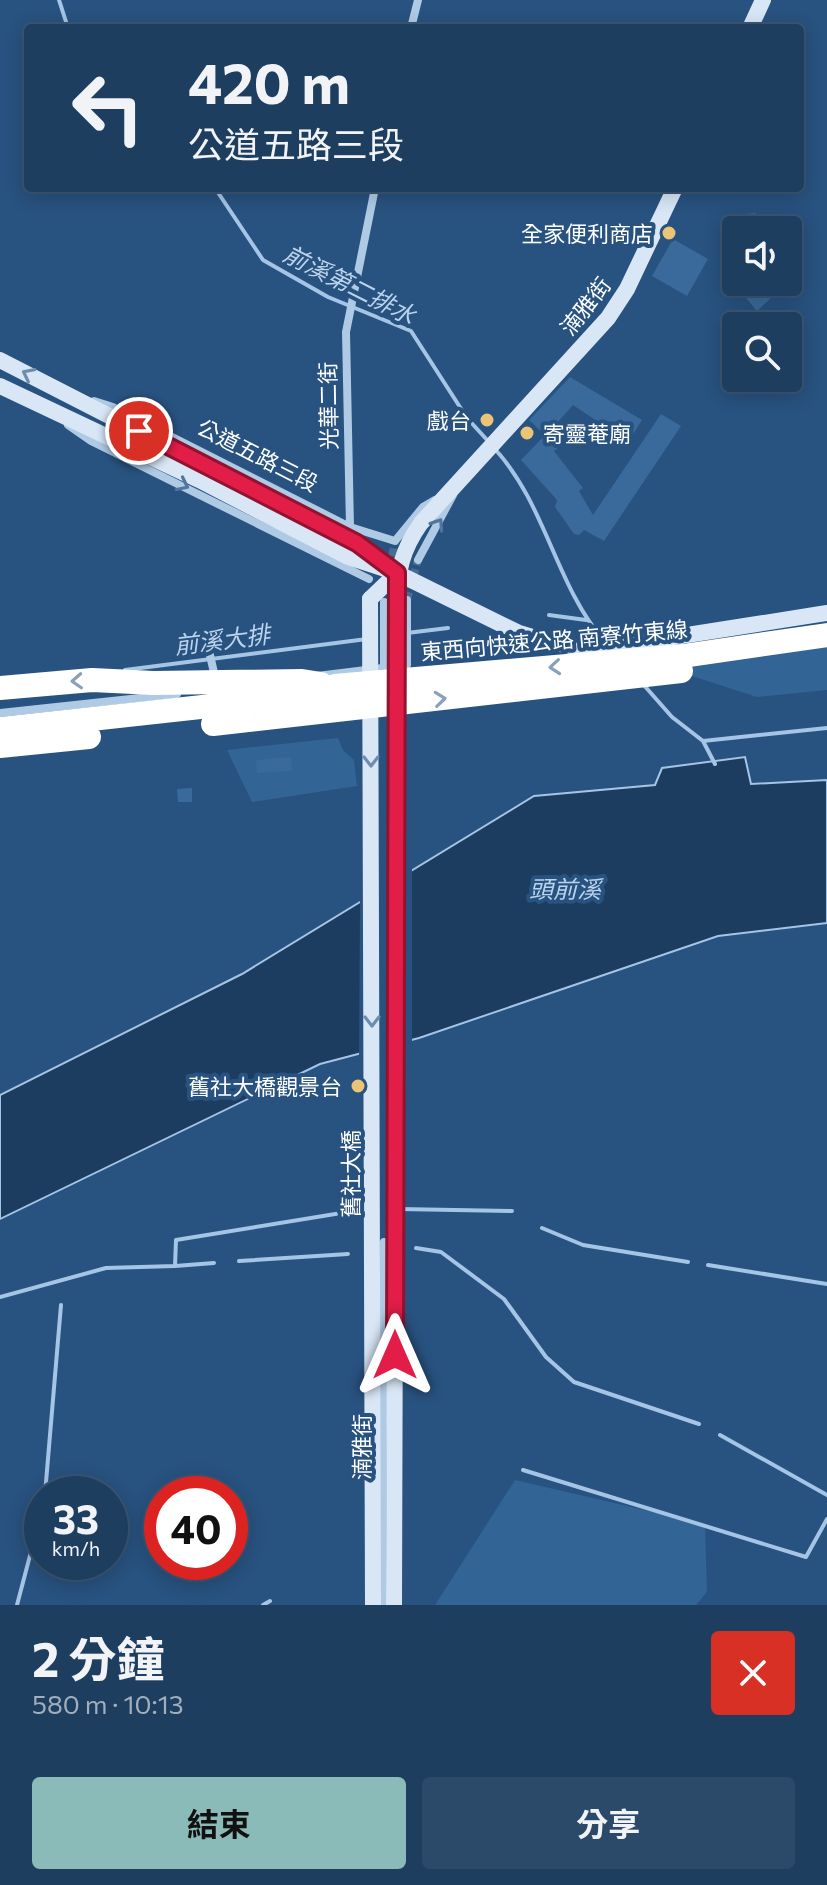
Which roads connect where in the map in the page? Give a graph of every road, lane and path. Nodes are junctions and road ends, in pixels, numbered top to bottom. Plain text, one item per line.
1 (418, 0) edge
2 (763, 0) edge
3 (412, 24) edge
4 (752, 24) edge
5 (374, 192) edge
6 (673, 192) edge
7 (0, 360) edge
8 (0, 386) edge
9 (57, 389) junction
10 (41, 407) junction
11 (456, 487) junction
12 (350, 527) junction
13 (418, 560) tunnel mouth
14 (397, 573) junction
15 (369, 579) dead end
16 (390, 601) junction
17 (827, 618) edge
18 (209, 651) dead end
19 (827, 651) edge
20 (384, 668) junction
21 (215, 677) junction
22 (256, 684) junction
23 (335, 686) junction
24 (0, 688) edge
25 (178, 694) junction
26 (0, 713) edge
27 (0, 729) edge
28 (0, 746) edge
29 (384, 1242) dead end
30 (373, 1605) edge
31 (382, 1605) edge
32 (394, 1605) edge

1 - 3 street
2 - 4 street
5 - 12 street, 光華二街
6 - 11 street, 湳雅街
9 -> 7 street, 公道五路三段
8 - 10 street
9 - 12 street, 公道五路三段
9 - 14 street, 公道五路三段
10 - 14 street
10 -> 15 street
11 - 12 street, 公道五路三段
13 -> 11 street
11 - 14 street
14 - 16 street
14 - 16 street
14 - 17 street
16 - 20 street
16 - 20 street
16 -> 30 street, 舊社大橋, bridge
16 - 32 street, 舊社大橋, bridge
17 -> 23 highway, 東西向快速公路 南寮竹東線, bridge
18 - 21 street
28 -> 19 highway, 東西向快速公路 南寮竹東線, bridge
20 - 22 street
21 - 22 street
21 - 25 street
22 - 25 street
23 -> 24 highway, bridge
23 - 27 highway, 東西向快速公路 南寮竹東線, bridge
25 - 26 street
29 - 31 street, 湳雅街

